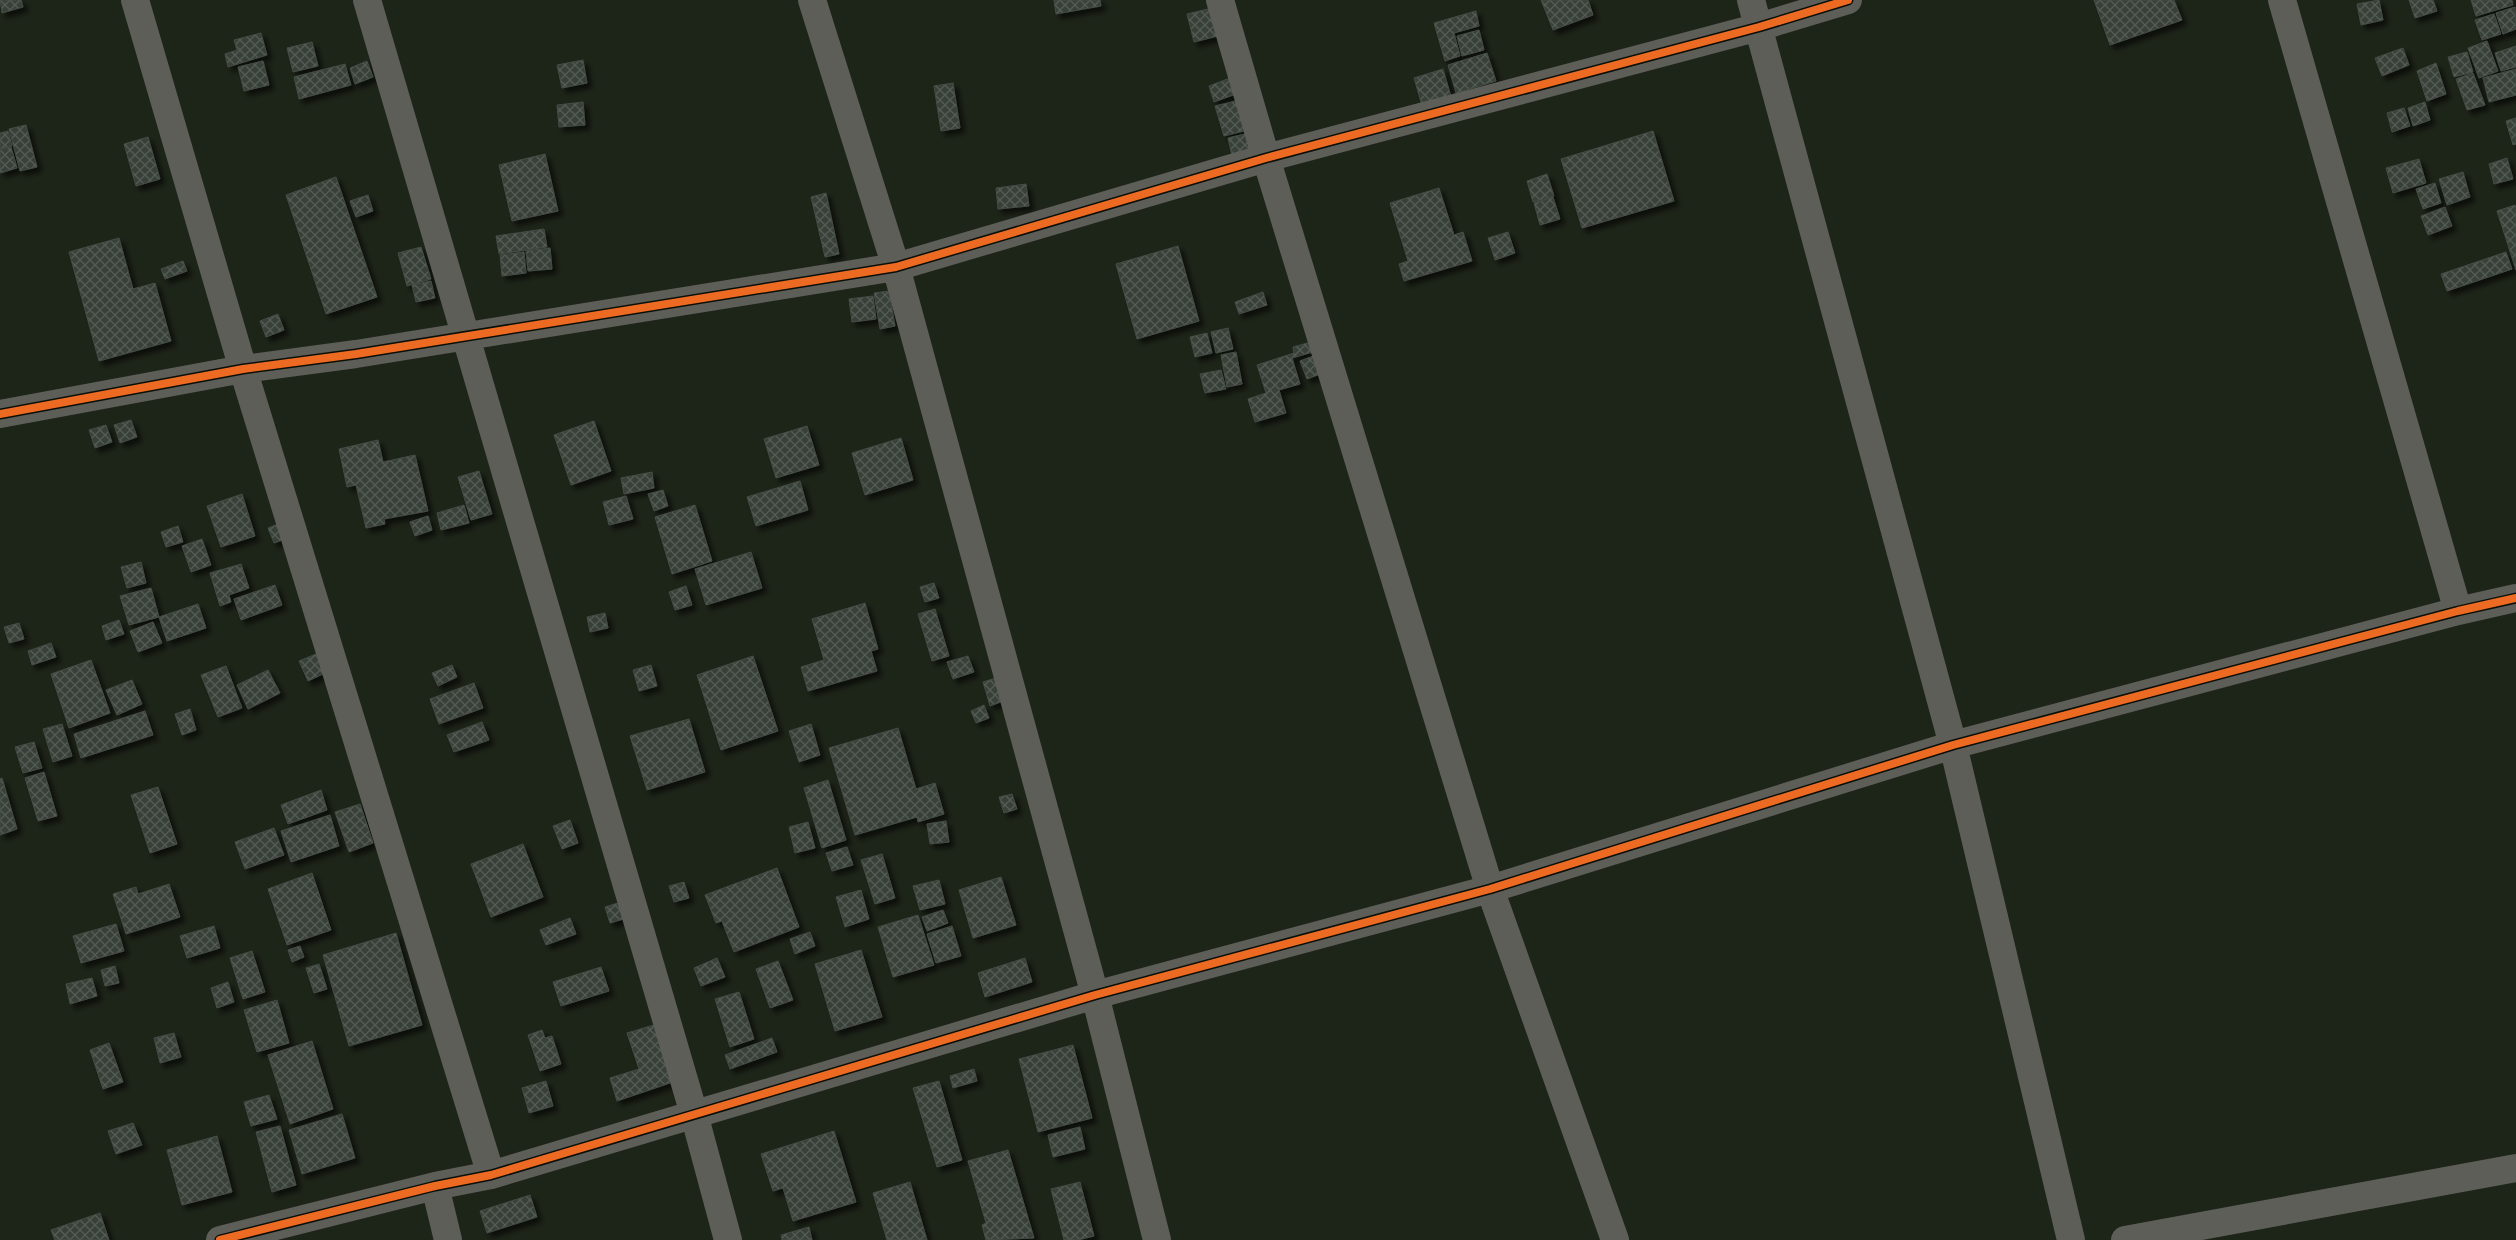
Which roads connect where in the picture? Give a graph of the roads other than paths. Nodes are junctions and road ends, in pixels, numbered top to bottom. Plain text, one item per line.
1 (135, 0) edge
2 (367, 0) edge
3 (812, 0) edge
4 (1220, 0) edge
5 (1751, 0) edge
6 (1848, 0) edge
7 (2282, 0) edge
8 (1759, 27) junction
9 (1266, 158) junction
10 (896, 268) junction
11 (463, 335) junction
12 (243, 369) junction
13 (0, 414) edge
14 (2516, 598) edge
15 (2458, 611) junction
16 (1953, 745) junction
17 (1490, 889) junction
18 (1095, 995) junction
19 (694, 1114) junction
20 (2516, 1168) edge
21 (491, 1175) junction
22 (435, 1186) junction
23 (220, 1240) edge
24 (448, 1240) edge
25 (728, 1240) edge
26 (1157, 1240) edge
27 (1615, 1240) edge
28 (2071, 1240) edge
29 (2126, 1240) edge

1 - 12 street
2 - 11 street
3 - 10 street
4 - 9 street
5 - 8 street
6 - 8 street
7 - 15 street
8 - 9 street
8 - 16 street
9 - 10 street
9 - 17 street
10 - 11 street
10 - 18 street
11 - 12 street
11 - 19 street
12 - 13 street
12 - 21 street
14 - 15 street
15 - 16 street
16 - 17 street
16 - 28 street
17 - 18 street
17 - 27 street
18 - 19 street
18 - 26 street
19 - 21 street
19 - 25 street
20 - 29 street
21 - 22 street
22 - 23 street
22 - 24 street

